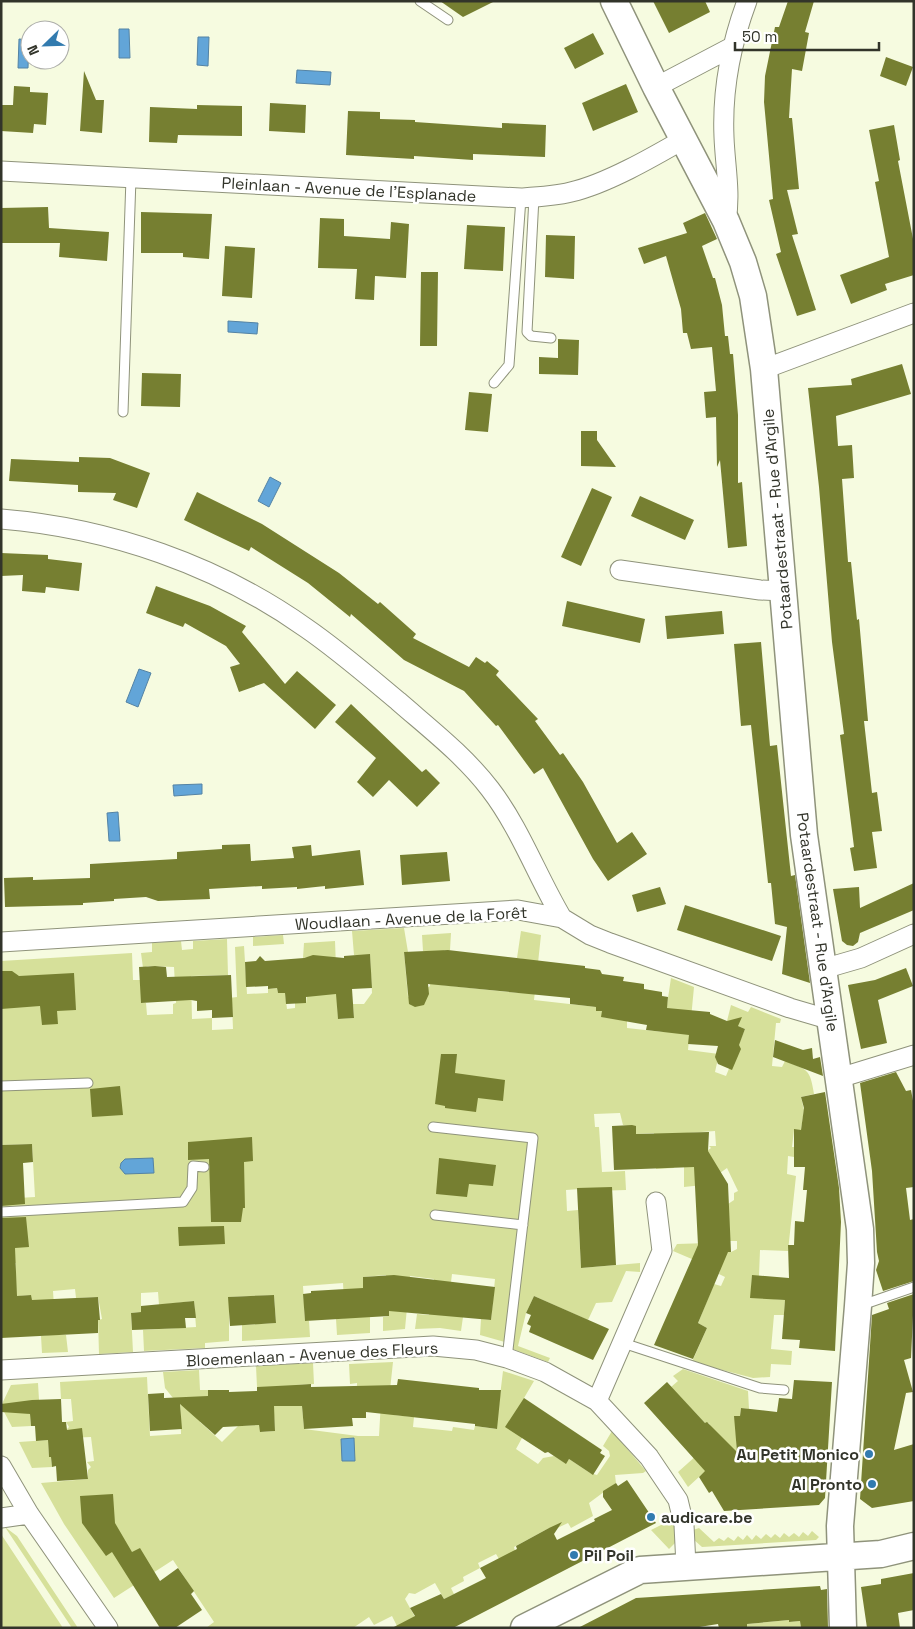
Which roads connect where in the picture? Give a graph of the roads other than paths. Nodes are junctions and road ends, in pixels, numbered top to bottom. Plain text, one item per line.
1 (420, 1) edge
2 (614, 1) edge
3 (747, 1) edge
4 (448, 20) dead end
5 (732, 47) junction
6 (656, 87) junction
7 (684, 139) junction
8 (1, 171) edge
9 (131, 178) junction
10 (527, 197) junction
11 (726, 221) junction
12 (914, 313) edge
13 (551, 338) dead end
14 (764, 369) junction
15 (494, 383) dead end
16 (123, 412) dead end
17 (1, 519) edge
18 (620, 570) dead end
19 (783, 591) junction
20 (562, 918) junction
21 (914, 934) edge
22 (1, 942) edge
23 (823, 969) junction
24 (831, 1020) junction
25 (914, 1055) edge
26 (839, 1078) junction
27 (88, 1083) dead end
28 (1, 1086) edge
29 (433, 1127) dead end
30 (204, 1167) dead end
31 (656, 1202) dead end
32 (1, 1212) edge
33 (435, 1215) dead end
34 (524, 1225) junction
35 (914, 1287) edge
36 (858, 1306) junction
37 (623, 1343) junction
38 (507, 1358) junction
39 (1, 1370) edge
40 (784, 1390) dead end
41 (597, 1401) junction
42 (1, 1466) edge
43 (30, 1514) junction
44 (1, 1518) edge
45 (914, 1546) edge
46 (842, 1555) junction
47 (686, 1566) junction
48 (108, 1628) edge
49 (524, 1628) edge
50 (844, 1628) edge

1 - 4 lane
2 - 6 street, Potaardestraat - Rue d'Argile
3 - 5 street
5 - 6 street
5 - 11 street
6 - 7 street, Potaardestraat - Rue d'Argile
7 - 10 street, Pleinlaan - Avenue de l'Esplanade
7 - 11 street, Potaardestraat - Rue d'Argile
8 - 9 street, Pleinlaan - Avenue de l'Esplanade
9 - 10 street, Pleinlaan - Avenue de l'Esplanade
9 - 16 lane
10 - 13 lane
10 - 15 lane
11 - 14 street, Potaardestraat - Rue d'Argile
12 - 14 street
14 - 19 street, Potaardestraat - Rue d'Argile
17 - 20 street
18 - 19 street
19 - 23 street, Potaardestraat - Rue d'Argile
20 - 22 street, Woudlaan - Avenue de la Forêt
20 - 24 street, Woudlaan - Avenue de la Forêt
21 - 23 street
23 - 24 street, Potaardestraat - Rue d'Argile
24 - 26 street, Potaardestraat - Rue d'Argile
25 - 26 street
26 - 36 street, Potaardestraat - Rue d'Argile
27 - 28 lane
29 - 34 lane
30 - 32 lane
31 - 37 street
33 - 34 lane
34 - 38 lane
35 - 36 lane
36 - 46 street, Potaardestraat - Rue d'Argile
37 - 40 lane
37 - 41 street
38 - 39 street, Bloemenlaan - Avenue des Fleurs
38 - 41 street, Bloemenlaan - Avenue des Fleurs
41 - 47 street, Bloemenlaan - Avenue des Fleurs
42 - 43 street
43 - 44 street
43 - 48 street
45 - 46 street
46 - 47 street
46 - 50 street, Potaardestraat - Rue d'Argile
47 - 49 street

